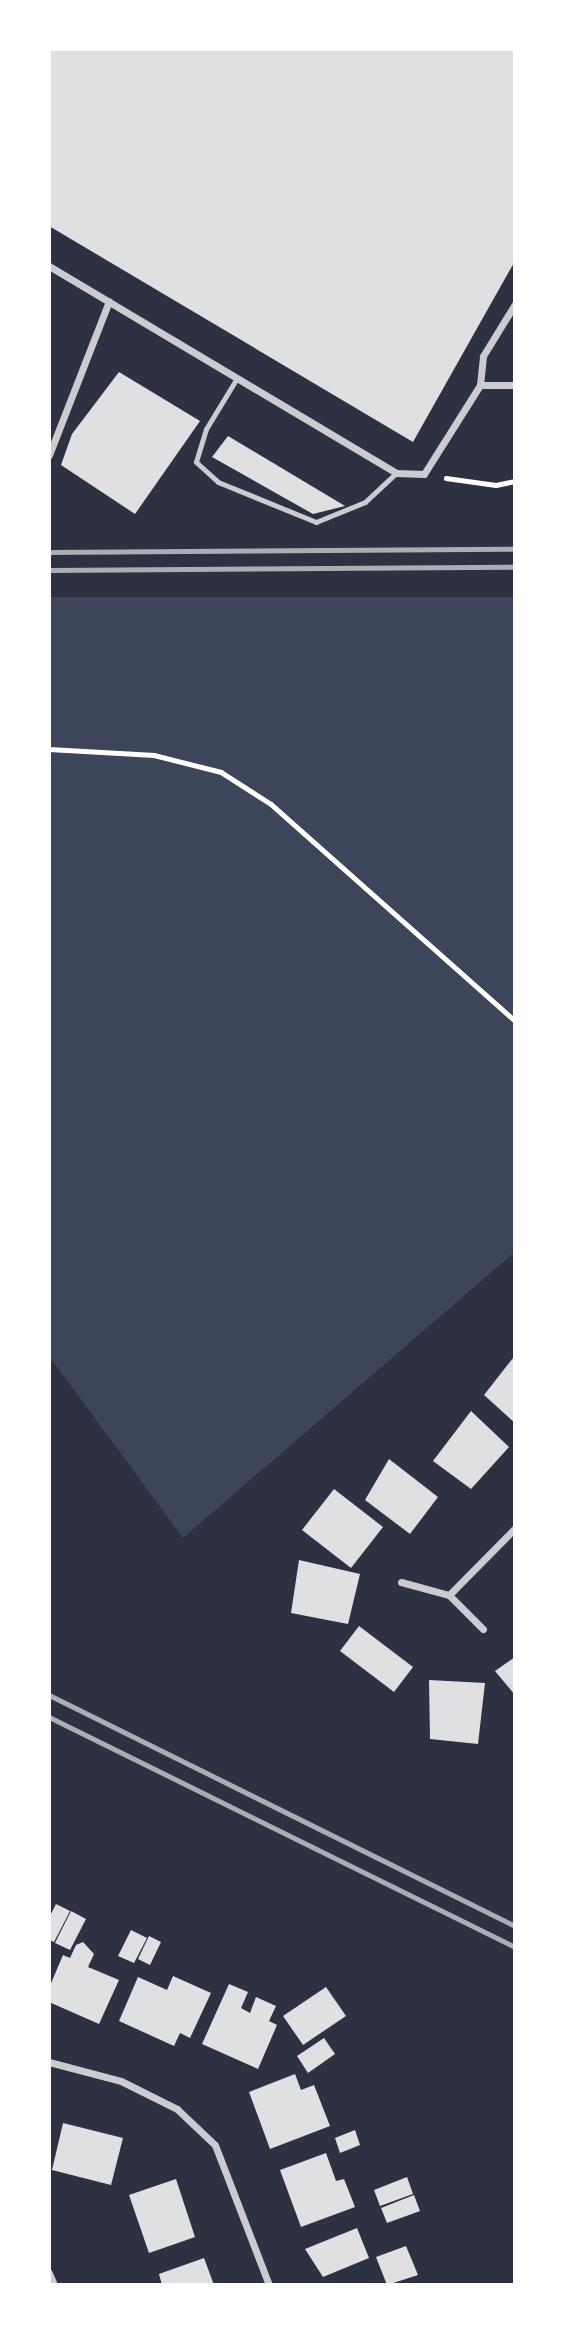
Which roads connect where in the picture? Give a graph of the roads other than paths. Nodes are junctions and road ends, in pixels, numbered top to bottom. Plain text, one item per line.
1 (49, 266) edge
2 (109, 301) junction
3 (515, 304) edge
4 (237, 378) junction
5 (480, 385) junction
6 (515, 385) edge
7 (49, 455) edge
8 (396, 472) junction
9 (515, 1528) edge
10 (401, 1582) dead end
11 (449, 1595) junction
12 (483, 1629) dead end
13 (49, 2062) edge
14 (49, 2273) edge
15 (54, 2285) edge
16 (269, 2285) edge

1 - 2 street
2 - 4 street
2 - 7 street
3 - 5 street
4 - 8 street
4 - 8 lane
5 - 6 street
5 - 8 street
9 - 11 street
10 - 11 street
11 - 12 street
13 - 16 street
14 - 15 street

